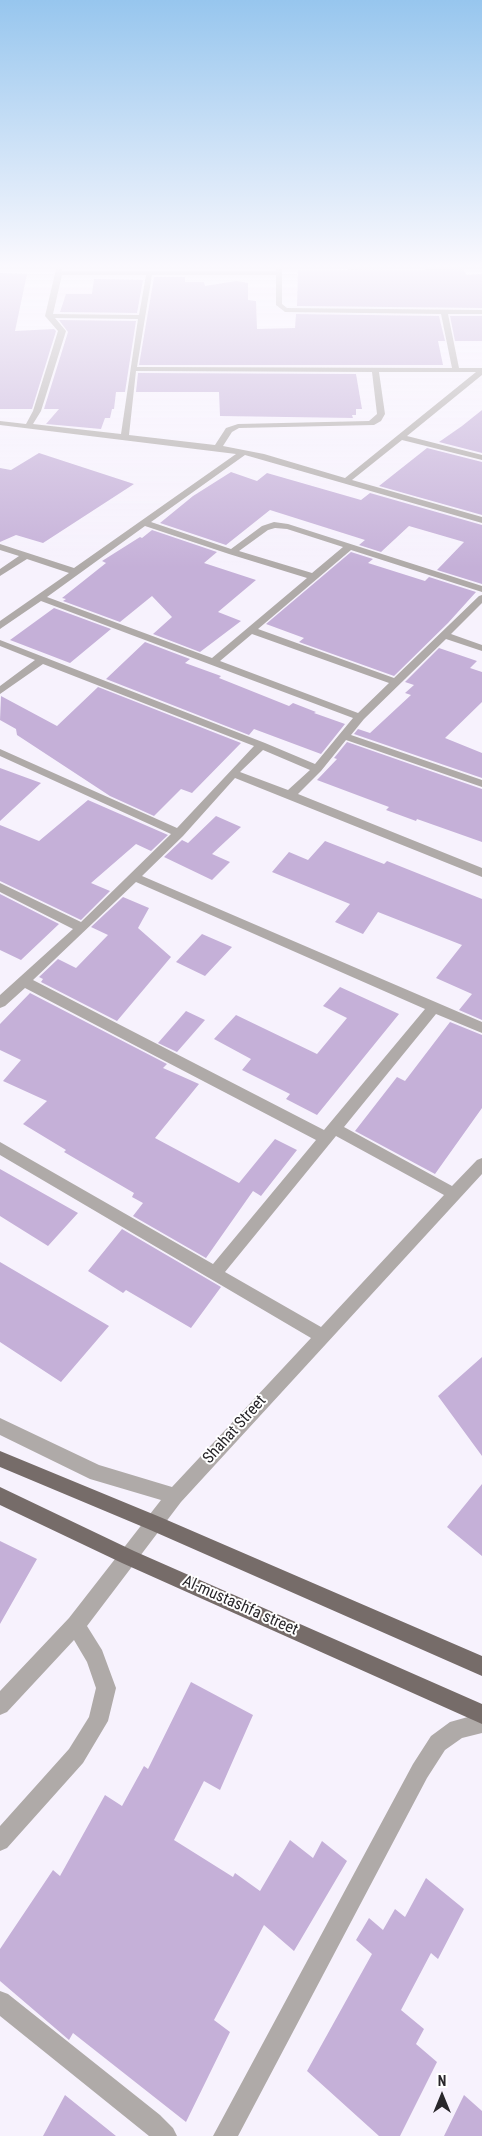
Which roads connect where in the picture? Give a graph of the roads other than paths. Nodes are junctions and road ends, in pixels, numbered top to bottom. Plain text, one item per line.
1 (50, 369) edge
2 (133, 369) joint
3 (375, 369) junction
4 (456, 369) joint
5 (482, 370) edge
6 (0, 423) edge
7 (28, 427) junction
8 (402, 437) junction
9 (125, 438) junction
10 (218, 448) junction
11 (243, 453) junction
12 (482, 458) edge
13 (347, 480) junction
14 (482, 520) edge
15 (144, 523) junction
16 (0, 546) edge
17 (350, 546) junction
18 (232, 552) junction
19 (27, 555) junction
20 (76, 572) junction
21 (0, 574) edge
22 (314, 577) junction
23 (482, 589) edge
24 (39, 597) junction
25 (482, 598) edge
26 (0, 626) edge
27 (251, 630) junction
28 (444, 635) junction
29 (0, 642) edge
30 (482, 648) edge
31 (43, 659) junction
32 (213, 662) junction
33 (395, 682) junction
34 (0, 691) edge
35 (360, 717) junction
36 (344, 736) junction
37 (261, 745) junction
38 (0, 752) edge
39 (316, 769) junction
40 (234, 773) junction
41 (482, 784) edge
42 (290, 795) junction
43 (179, 833) junction
44 (482, 873) edge
45 (134, 877) junction
46 (0, 887) edge
47 (82, 928) junction
48 (25, 982) junction
49 (0, 1003) edge
50 (434, 1007) junction
51 (482, 1028) edge
52 (330, 1133) junction
53 (0, 1148) edge
54 (482, 1164) edge
55 (454, 1194) junction
56 (214, 1274) junction
57 (322, 1336) junction
58 (0, 1426) edge
59 (0, 1459) edge
60 (0, 1496) edge
61 (175, 1496) junction
62 (154, 1523) junction
63 (128, 1556) junction
64 (76, 1625) junction
65 (482, 1666) edge
66 (0, 1705) edge
67 (482, 1714) edge
68 (482, 1723) edge
69 (0, 1841) edge
70 (0, 2002) edge
71 (165, 2136) edge
72 (225, 2136) edge

1 - 7 street
2 - 3 street
2 - 9 street
3 - 4 street
3 - 10 street
4 - 5 street
5 - 8 street
6 - 7 street
7 - 9 street
8 - 12 street
8 - 13 street
9 - 10 street
10 - 11 street
11 - 13 street
11 - 15 street
13 - 14 street
15 - 18 street
15 - 20 street
16 - 19 street
17 - 18 street
17 - 22 street
17 - 23 street
18 - 22 street
19 - 20 street
19 - 21 street
20 - 24 street
22 - 27 street
24 - 26 street
24 - 32 street
25 - 28 street
27 - 32 street
27 - 33 street
28 - 30 street
28 - 33 street
29 - 31 street
31 - 34 street
31 - 37 street
32 - 35 street
33 - 35 street
35 - 36 street
36 - 39 street
36 - 41 street
37 - 39 street
37 - 40 street
38 - 43 street
39 - 42 street
40 - 42 street
40 - 43 street
42 - 44 street
43 - 45 street
45 - 47 street
45 - 50 street
46 - 47 street
47 - 48 street
48 - 49 street
48 - 52 street
50 - 51 street
50 - 52 street
52 - 55 street
52 - 56 street
53 - 56 street
54 - 55 street, Shahat Street
55 - 57 street, Shahat Street
56 - 57 street
57 - 61 street, Shahat Street
58 - 61 street
59 - 62 main road
60 - 63 main road, Al-mustashfa street
61 - 62 street, Shahat Street
62 - 63 street, Shahat Street
62 - 65 main road
63 - 64 street, Shahat Street
63 - 67 main road, Al-mustashfa street
64 - 66 street, Shahat Street
64 - 69 street
68 - 72 street
70 - 71 street

